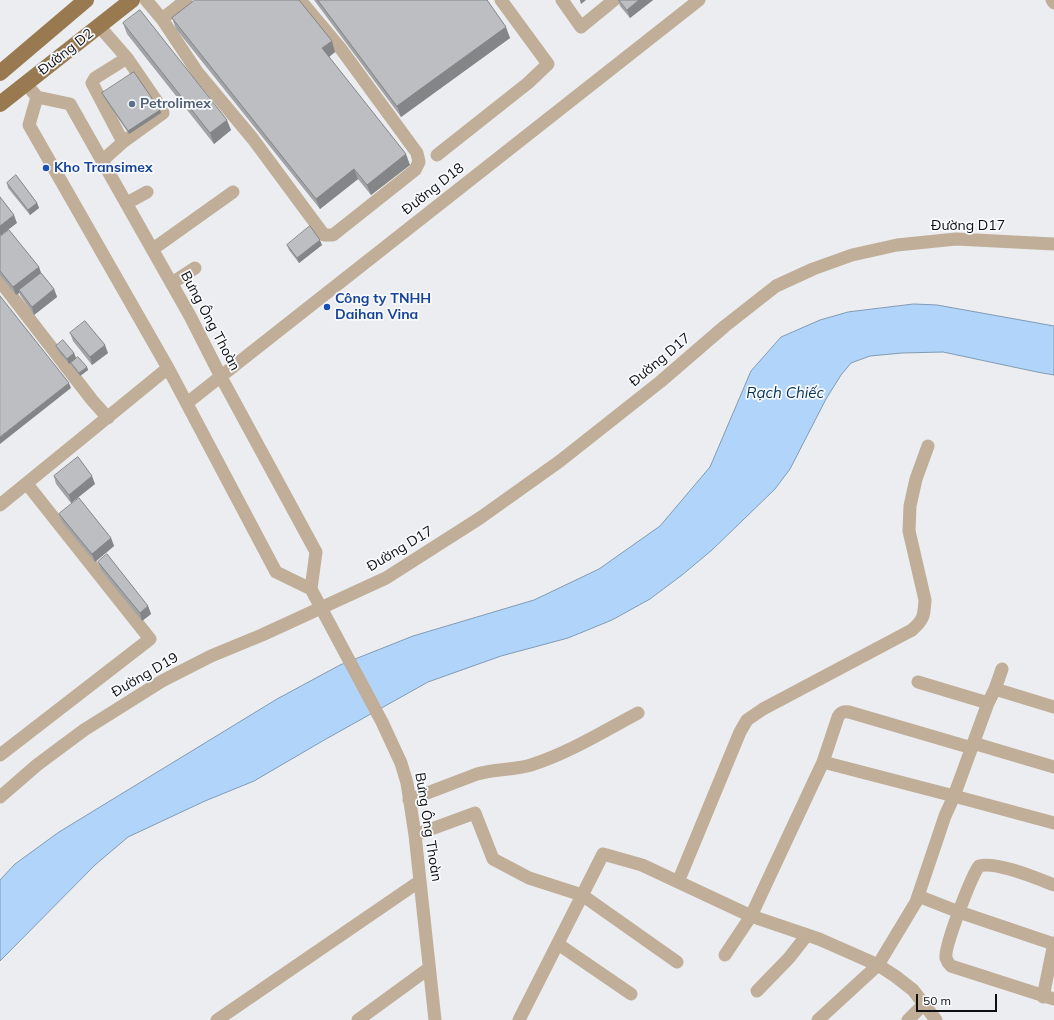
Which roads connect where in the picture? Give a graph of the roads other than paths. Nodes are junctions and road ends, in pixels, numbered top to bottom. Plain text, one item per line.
1 (132, 0) edge
2 (146, 0) edge
3 (186, 0) edge
4 (300, 0) edge
5 (502, 0) edge
6 (562, 0) edge
7 (614, 0) edge
8 (699, 0) edge
9 (1052, 0) edge
10 (80, 3) edge
11 (1054, 3) edge
12 (162, 19) junction
13 (99, 26) junction
14 (127, 58) junction
15 (6, 68) edge
16 (27, 83) junction
17 (37, 97) junction
18 (0, 104) edge
19 (123, 142) junction
20 (437, 155) dead end
21 (103, 160) junction
22 (147, 192) dead end
23 (233, 192) dead end
24 (127, 203) junction
25 (1054, 244) edge
26 (153, 249) junction
27 (195, 268) dead end
28 (0, 281) edge
29 (172, 283) junction
30 (168, 368) junction
31 (222, 377) junction
32 (187, 403) junction
33 (108, 418) junction
34 (928, 446) dead end
35 (27, 484) junction
36 (0, 505) edge
37 (311, 589) junction
38 (322, 608) junction
39 (1002, 669) dead end
40 (918, 682) dead end
41 (995, 689) junction
42 (988, 702) junction
43 (1054, 707) edge
44 (638, 713) dead end
45 (972, 745) junction
46 (0, 755) edge
47 (823, 762) junction
48 (1054, 767) edge
49 (954, 796) junction
50 (0, 798) edge
51 (409, 800) junction
52 (1054, 823) edge
53 (415, 834) junction
54 (420, 881) junction
55 (678, 882) junction
56 (1054, 885) edge
57 (582, 895) junction
58 (918, 896) junction
59 (959, 912) junction
60 (752, 916) junction
61 (808, 935) junction
62 (1054, 943) edge
63 (558, 944) junction
64 (725, 955) dead end
65 (677, 962) dead end
66 (878, 965) junction
67 (428, 969) junction
68 (757, 990) dead end
69 (631, 994) dead end
70 (1049, 998) edge
71 (924, 1004) junction
72 (217, 1020) edge
73 (358, 1020) edge
74 (435, 1020) edge
75 (519, 1020) edge
76 (818, 1020) edge
77 (908, 1020) edge
78 (936, 1020) edge

1 - 13 main road, Đường D2
2 - 12 street
3 - 12 street
4 - 12 street
5 - 20 street
6 - 7 street
8 - 31 street, Đường D18
9 - 11 street
10 - 15 main road, Đường D2
13 - 14 street
13 - 16 main road, Đường D2
14 - 19 street
14 - 19 street
15 - 16 main road
16 - 17 street
16 - 18 main road, Đường D2
17 - 21 street, Bưng Ông Thoàn
17 - 30 street
19 - 21 street
21 - 24 street, Bưng Ông Thoàn
22 - 24 street
23 - 26 street
24 - 26 street, Bưng Ông Thoàn
25 - 38 street, Đường D17
26 - 29 street, Bưng Ông Thoàn
27 - 29 street
28 - 33 street
29 - 31 street, Bưng Ông Thoàn
30 - 32 street
30 - 33 street
31 - 32 street, Đường D18
31 - 37 street, Bưng Ông Thoàn
32 - 37 street
33 - 35 street
34 - 55 street
35 - 36 street
35 - 46 street
37 - 38 street, Bưng Ông Thoàn
38 - 50 street, Đường D19
38 - 51 street, Bưng Ông Thoàn
39 - 41 street
40 - 42 street
41 - 42 street
41 - 43 street
42 - 45 street
44 - 51 street
45 - 47 street
45 - 48 street
45 - 49 street
47 - 49 street
47 - 60 street
49 - 52 street
49 - 58 street
51 - 53 street, Bưng Ông Thoàn
53 - 54 street, Bưng Ông Thoàn
53 - 57 street
54 - 67 street, Bưng Ông Thoàn
54 - 72 street
55 - 57 street
55 - 60 street
56 - 59 street
57 - 63 street
57 - 65 street
58 - 59 street
58 - 66 street
59 - 62 street
59 - 70 street
60 - 61 street
60 - 64 street
61 - 66 street
61 - 68 street
62 - 70 street
63 - 69 street
63 - 75 street
66 - 71 street
66 - 76 street
67 - 73 street
67 - 74 street, Bưng Ông Thoàn
71 - 77 street
71 - 78 street

